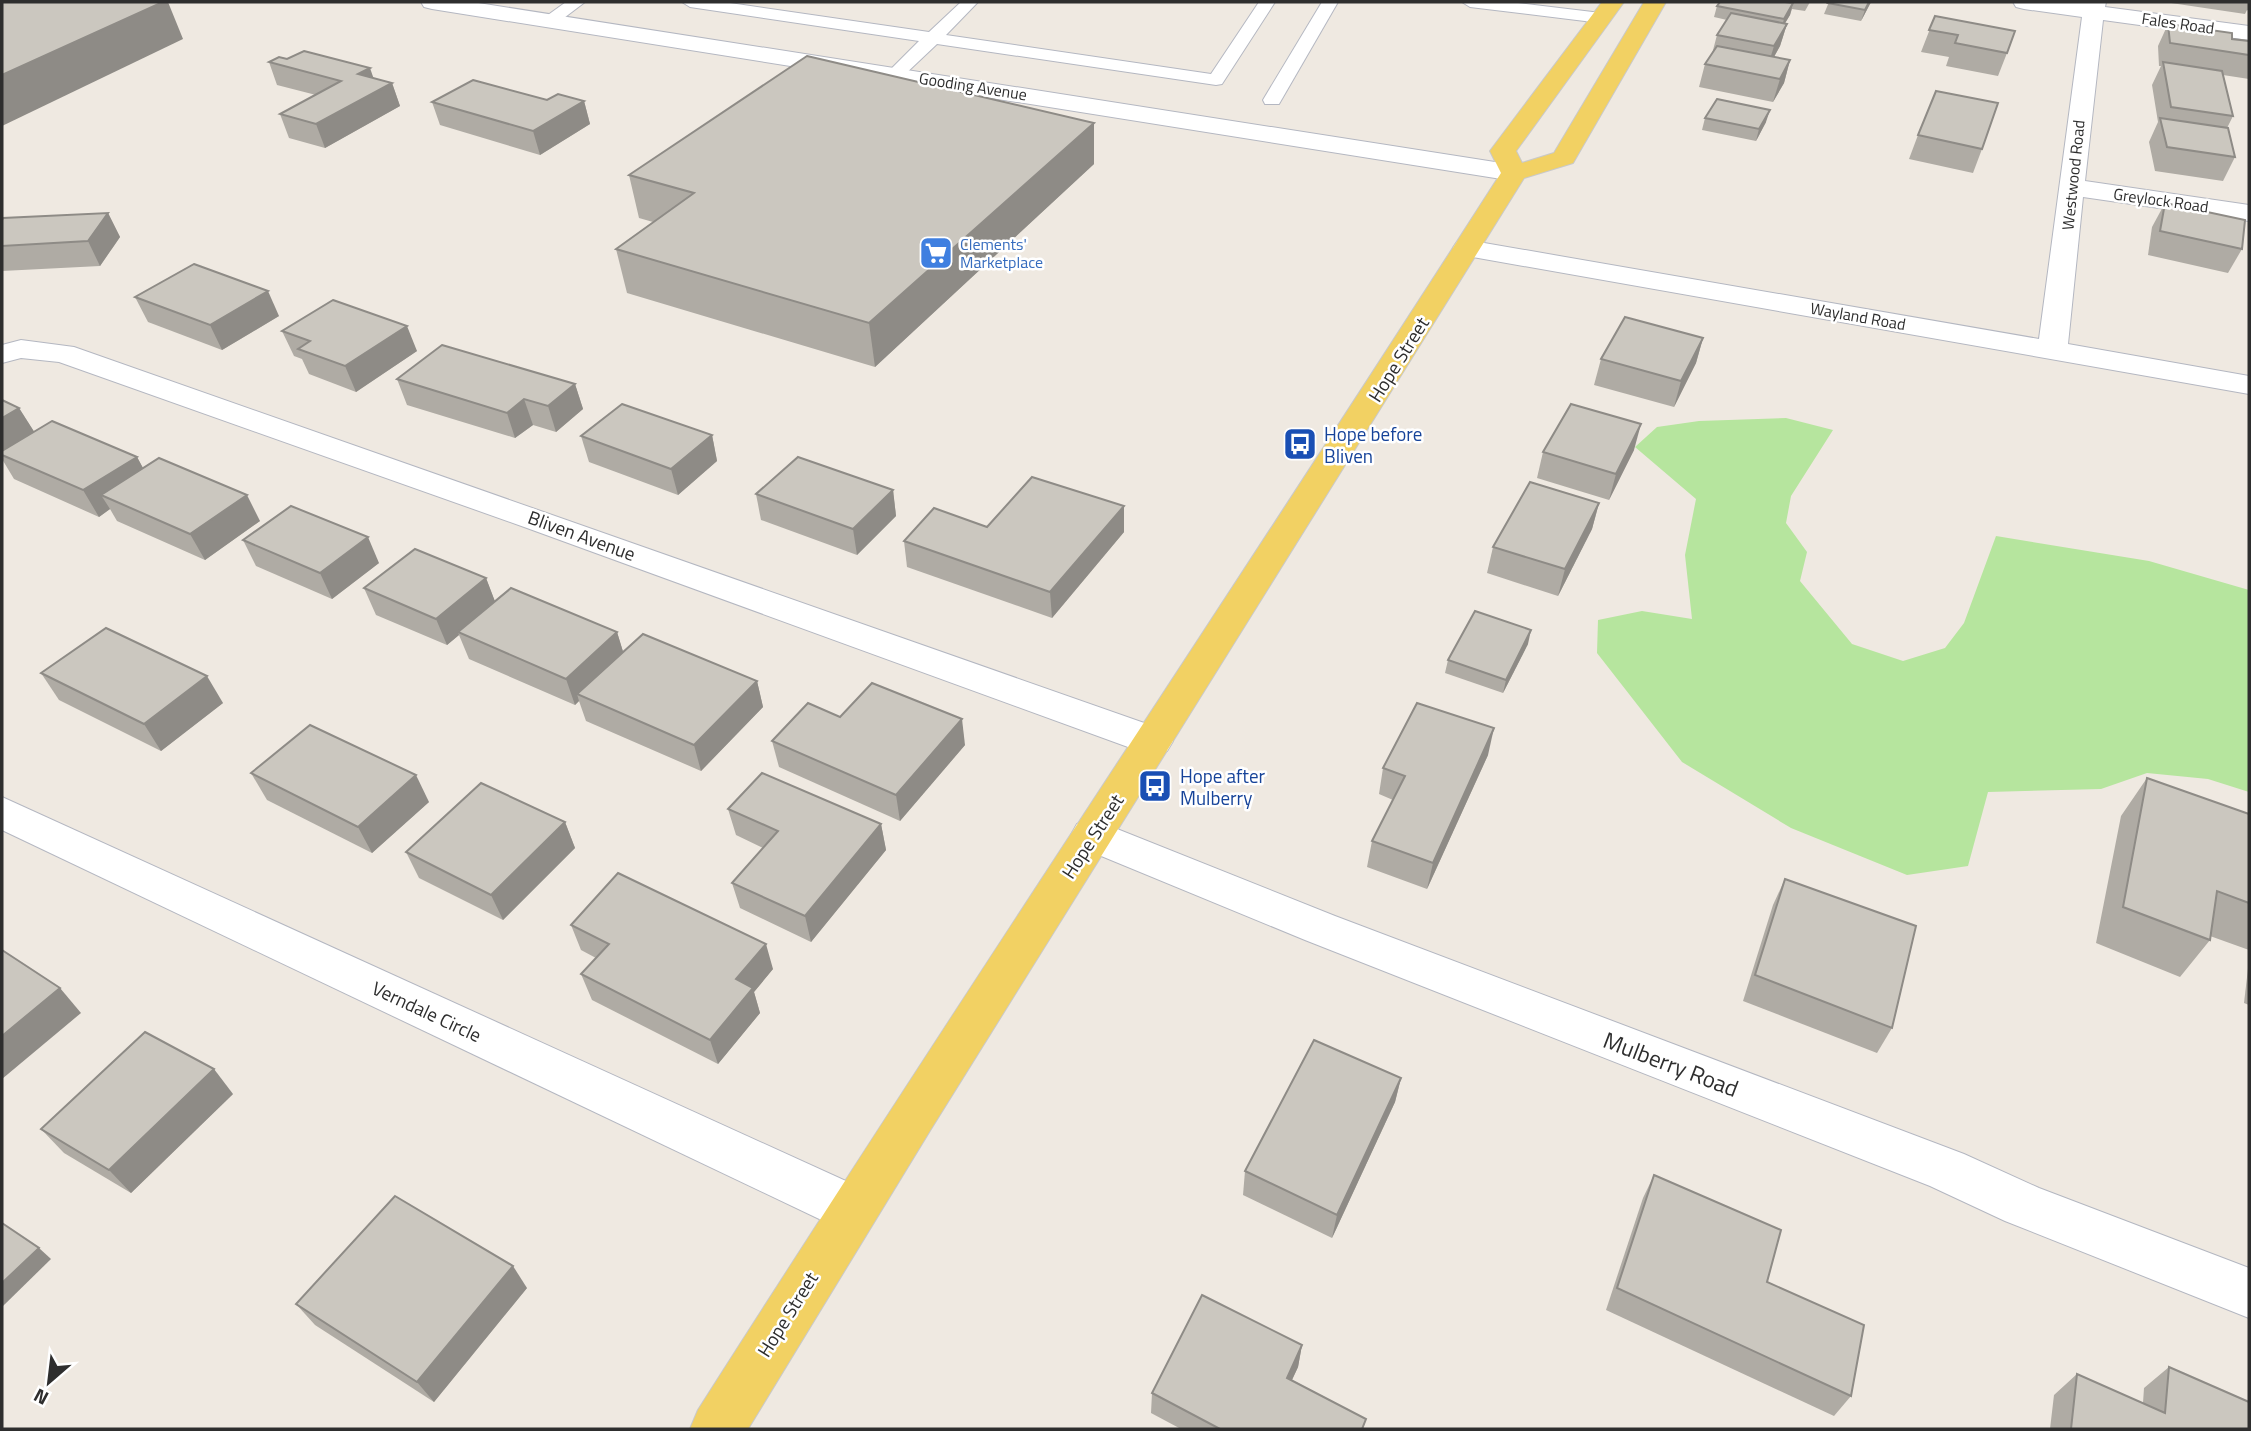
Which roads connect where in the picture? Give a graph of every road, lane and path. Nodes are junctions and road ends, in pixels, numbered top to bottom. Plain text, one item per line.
1 (432, 2) edge
2 (577, 2) edge
3 (690, 2) edge
4 (970, 2) edge
5 (1267, 2) edge
6 (1330, 2) edge
7 (1470, 2) edge
8 (1655, 2) edge
9 (2024, 2) edge
10 (2094, 7) edge
11 (1607, 10) edge
12 (550, 20) junction
13 (2249, 33) edge
14 (933, 38) junction
15 (895, 74) junction
16 (1272, 100) dead end
17 (1514, 173) junction
18 (2072, 187) junction
19 (2249, 213) edge
20 (1467, 248) junction
21 (2053, 349) junction
22 (4, 353) edge
23 (2249, 385) edge
24 (1153, 741) junction
25 (2, 812) edge
26 (1093, 835) junction
27 (852, 1209) junction
28 (2249, 1293) edge
29 (717, 1429) edge

1 - 12 street, Gooding Avenue
2 - 12 lane
3 - 14 lane
4 - 14 lane
5 - 14 lane
6 - 16 lane
7 - 11 lane
8 - 17 main road
9 - 10 street, Fales Road
10 - 13 street, Fales Road
10 - 18 street, Westwood Road
11 - 17 main road
12 - 15 street, Gooding Avenue
14 - 15 lane
15 - 17 street, Gooding Avenue
17 - 20 main road, Hope Street
18 - 19 street, Greylock Road
18 - 21 street, Westwood Road
20 - 21 street, Wayland Road
20 - 24 main road, Hope Street
21 - 23 street, Wayland Road
22 - 24 street, Bliven Avenue
24 - 26 main road, Hope Street
25 - 27 street, Verndale Circle
26 - 27 main road, Hope Street
26 - 28 street, Mulberry Road
27 - 29 main road, Hope Street

